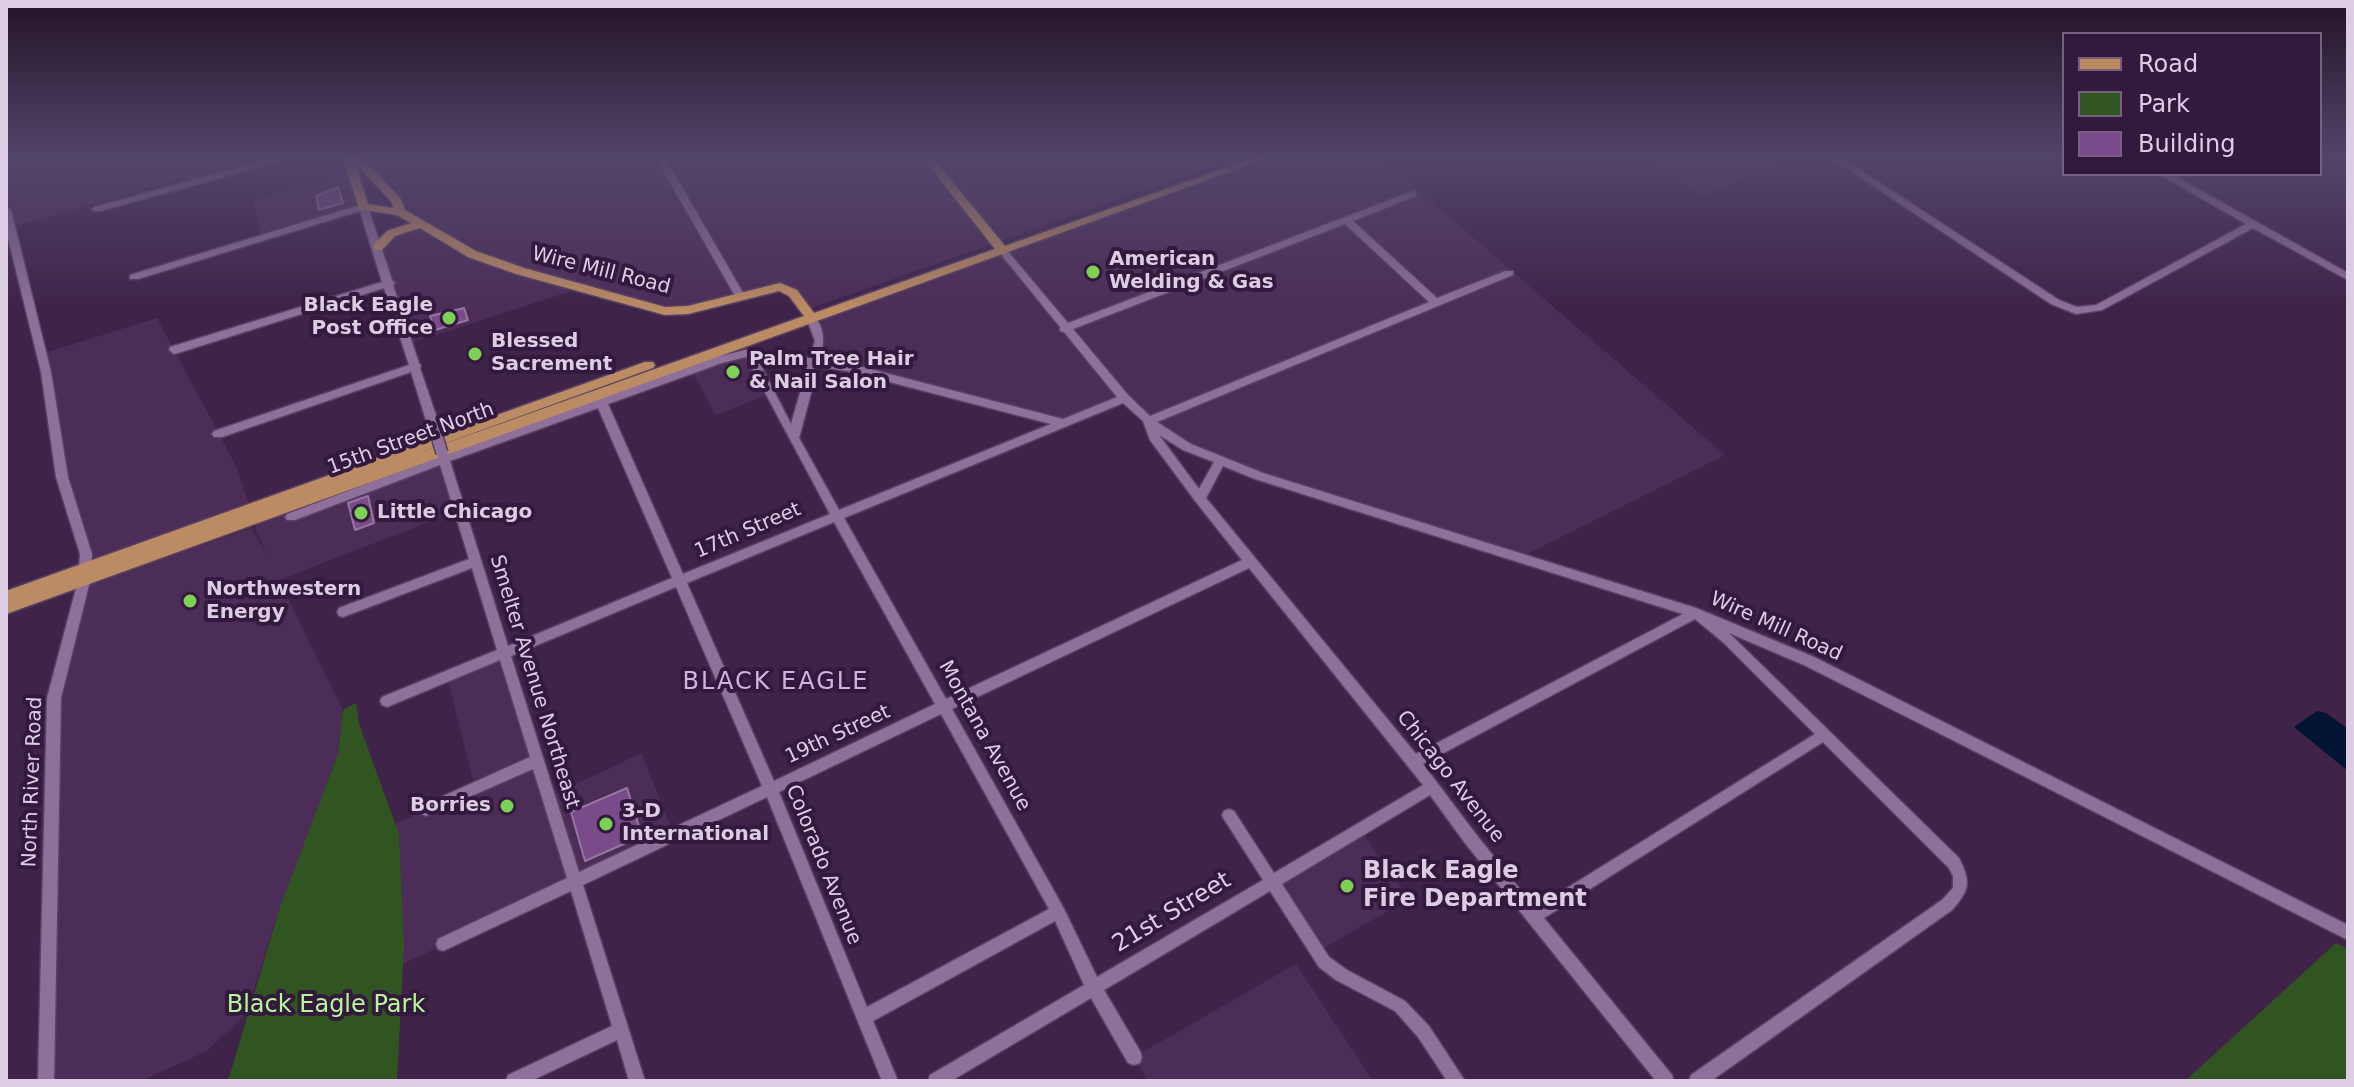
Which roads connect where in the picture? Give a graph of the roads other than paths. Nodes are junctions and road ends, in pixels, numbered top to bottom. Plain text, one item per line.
1 (357, 209) edge
2 (364, 209) edge
3 (376, 209) edge
4 (399, 209) edge
5 (689, 209) edge
6 (968, 209) edge
7 (1101, 209) edge
8 (1113, 209) edge
9 (1375, 209) edge
10 (1913, 209) edge
11 (2226, 209) edge
12 (6, 210) edge
13 (400, 212) junction
14 (1346, 220) junction
15 (2253, 224) junction
16 (419, 225) junction
17 (378, 247) junction
18 (999, 247) junction
19 (1509, 273) dead end
20 (134, 277) dead end
21 (2348, 277) edge
22 (390, 283) junction
23 (740, 296) junction
24 (1435, 302) junction
25 (808, 314) junction
26 (1064, 329) junction
27 (174, 350) dead end
28 (749, 353) junction
29 (816, 362) junction
30 (416, 366) junction
31 (1124, 398) junction
32 (601, 402) junction
33 (1064, 423) junction
34 (1153, 425) junction
35 (218, 434) dead end
36 (793, 438) junction
37 (443, 456) junction
38 (1220, 462) junction
39 (1200, 499) junction
40 (838, 515) junction
41 (291, 517) dead end
42 (476, 561) junction
43 (1251, 561) junction
44 (84, 574) junction
45 (680, 582) junction
46 (43, 589) junction
47 (6, 597) edge
48 (6, 608) edge
49 (343, 612) dead end
50 (1696, 613) junction
51 (504, 654) junction
52 (387, 701) dead end
53 (945, 707) junction
54 (1824, 735) junction
55 (536, 761) junction
56 (1414, 762) junction
57 (1432, 787) junction
58 (771, 790) junction
59 (426, 810) dead end
60 (1229, 815) dead end
61 (1273, 881) junction
62 (576, 883) junction
63 (1058, 912) junction
64 (1535, 916) junction
65 (2348, 933) edge
66 (443, 944) dead end
67 (1094, 988) junction
68 (864, 1017) junction
69 (621, 1030) junction
70 (1134, 1057) dead end
71 (46, 1081) edge
72 (514, 1081) edge
73 (637, 1081) edge
74 (890, 1081) edge
75 (936, 1081) edge
76 (1457, 1081) edge
77 (1666, 1081) edge
78 (1697, 1081) edge

1 - 20 street
2 - 17 street, Smelter Avenue Northeast
3 - 13 main road, Wire Mill Road
4 - 13 main road
5 - 23 street
6 - 18 main road
7 - 18 main road
8 - 18 main road
9 - 14 street
10 - 15 street
11 - 15 street
12 - 44 street, North River Road
13 - 16 main road, Wire Mill Road
14 - 24 street
14 - 26 street
15 - 21 street
16 - 17 main road
16 - 23 main road, Wire Mill Road
17 - 22 street, Smelter Avenue Northeast
18 - 25 main road, 15th Street North
18 - 26 street
19 - 24 street
22 - 27 street
22 - 30 street, Smelter Avenue Northeast
23 - 25 main road, Wire Mill Road
24 - 34 street
25 - 29 street
25 - 44 main road, 15th Street North
26 - 31 street
28 - 29 street, 15th Street North
28 - 32 street, 15th Street North
28 - 36 street, Montana Avenue
29 - 33 street
29 - 36 street
30 - 35 street
30 - 37 street, Smelter Avenue Northeast, bridge
31 - 33 street, 17th Street
31 - 34 street
32 - 37 street, 15th Street North
32 - 45 street, Colorado Avenue
33 - 40 street, 17th Street
34 - 38 street, Wire Mill Road
34 - 39 street, Chicago Avenue
36 - 40 street, Montana Avenue
37 - 41 street, 15th Street North
37 - 42 street, Smelter Avenue Northeast
38 - 39 street
38 - 50 street, Wire Mill Road
39 - 43 street, Chicago Avenue
40 - 45 street, 17th Street
40 - 53 street, Montana Avenue
42 - 49 street
42 - 51 street, Smelter Avenue Northeast
43 - 53 street, 19th Street
43 - 56 street, Chicago Avenue
44 - 46 main road, 15th Street North
44 - 71 street, North River Road
45 - 51 street, 17th Street
45 - 58 street, Colorado Avenue
46 - 47 main road, 15th Street North
46 - 48 main road, 15th Street North
50 - 54 street
50 - 56 street
50 - 65 street, Wire Mill Road
51 - 52 street, 17th Street
51 - 55 street, Smelter Avenue Northeast
53 - 58 street, 19th Street
53 - 63 street, Montana Avenue
54 - 64 street
54 - 78 street
55 - 59 street
55 - 62 street, Smelter Avenue Northeast
56 - 57 street, Chicago Avenue
57 - 61 street, 21st Street
57 - 64 street, Chicago Avenue
58 - 62 street, 19th Street
58 - 68 street, Colorado Avenue
60 - 61 street
61 - 67 street, 21st Street
61 - 76 street
62 - 66 street, 19th Street
62 - 69 street, Smelter Avenue Northeast
63 - 67 street, Montana Avenue
63 - 68 street
64 - 77 street, Chicago Avenue
67 - 70 street, Montana Avenue
67 - 75 street, 21st Street
68 - 74 street, Colorado Avenue
69 - 72 street
69 - 73 street, Smelter Avenue Northeast

